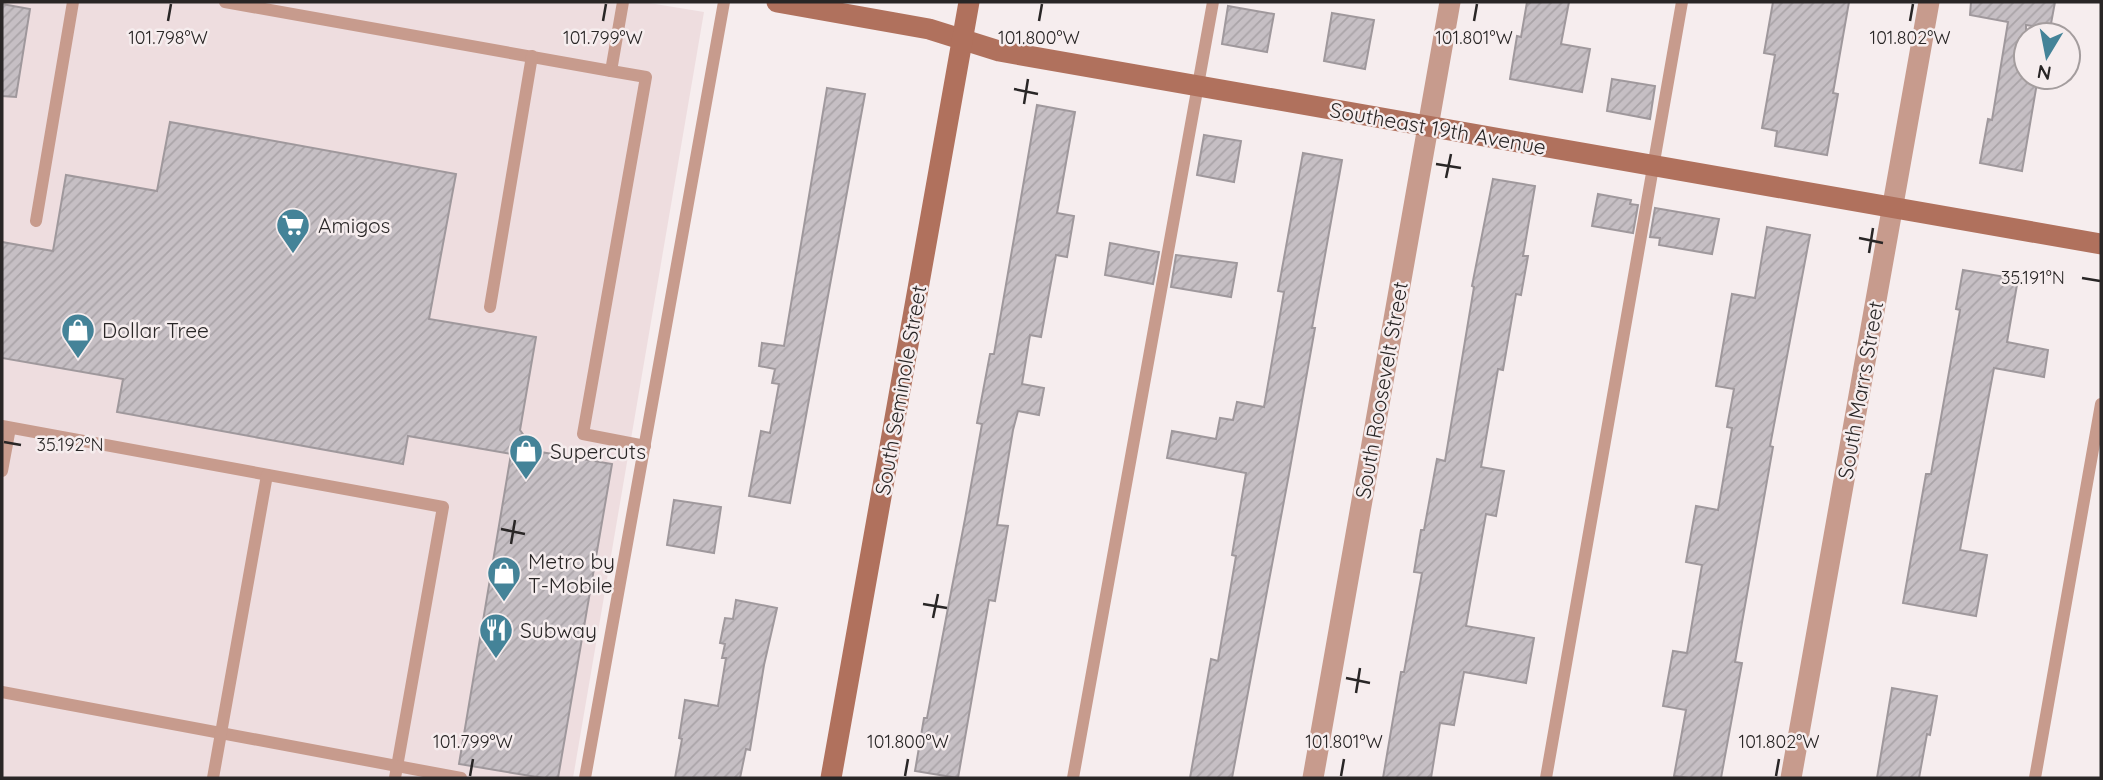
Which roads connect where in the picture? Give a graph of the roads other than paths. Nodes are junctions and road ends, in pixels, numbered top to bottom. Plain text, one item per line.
1 (73, 2) edge
2 (225, 2) edge
3 (623, 2) edge
4 (724, 2) edge
5 (777, 2) edge
6 (969, 2) edge
7 (1213, 2) edge
8 (1450, 2) edge
9 (1682, 2) edge
10 (1929, 2) edge
11 (962, 39) junction
12 (532, 57) junction
13 (611, 71) junction
14 (1198, 86) junction
15 (1428, 126) junction
16 (1653, 165) junction
17 (1892, 207) junction
18 (36, 221) dead end
19 (2101, 244) edge
20 (489, 307) dead end
21 (2101, 404) edge
22 (6, 427) edge
23 (645, 446) junction
24 (2, 471) edge
25 (267, 475) junction
26 (2, 692) edge
27 (221, 733) junction
28 (396, 772) edge
29 (213, 778) edge
30 (461, 778) edge
31 (585, 778) edge
32 (831, 778) edge
33 (1073, 778) edge
34 (1313, 778) edge
35 (1546, 778) edge
36 (1791, 778) edge
37 (2035, 778) edge

1 - 18 lane
2 - 12 lane
3 - 13 lane
4 - 23 lane
5 - 11 street, Southeast 19th Avenue
6 - 11 street, South Seminole Street
7 - 14 lane
8 - 15 street, South Roosevelt Street
9 - 16 lane
10 - 17 street, South Marrs Street
11 - 14 street, Southeast 19th Avenue
11 - 32 street, South Seminole Street
12 - 13 lane
12 - 20 lane
13 - 23 lane
14 - 15 street, Southeast 19th Avenue
14 - 33 lane
15 - 16 street, Southeast 19th Avenue
15 - 34 street, South Roosevelt Street
16 - 17 street, Southeast 19th Avenue
16 - 35 lane
17 - 19 street, Southeast 19th Avenue
17 - 36 street, South Marrs Street
21 - 37 lane
22 - 24 lane
22 - 25 lane
23 - 31 lane
25 - 27 lane
25 - 28 lane
26 - 27 lane
27 - 28 lane
27 - 29 lane
28 - 30 lane

